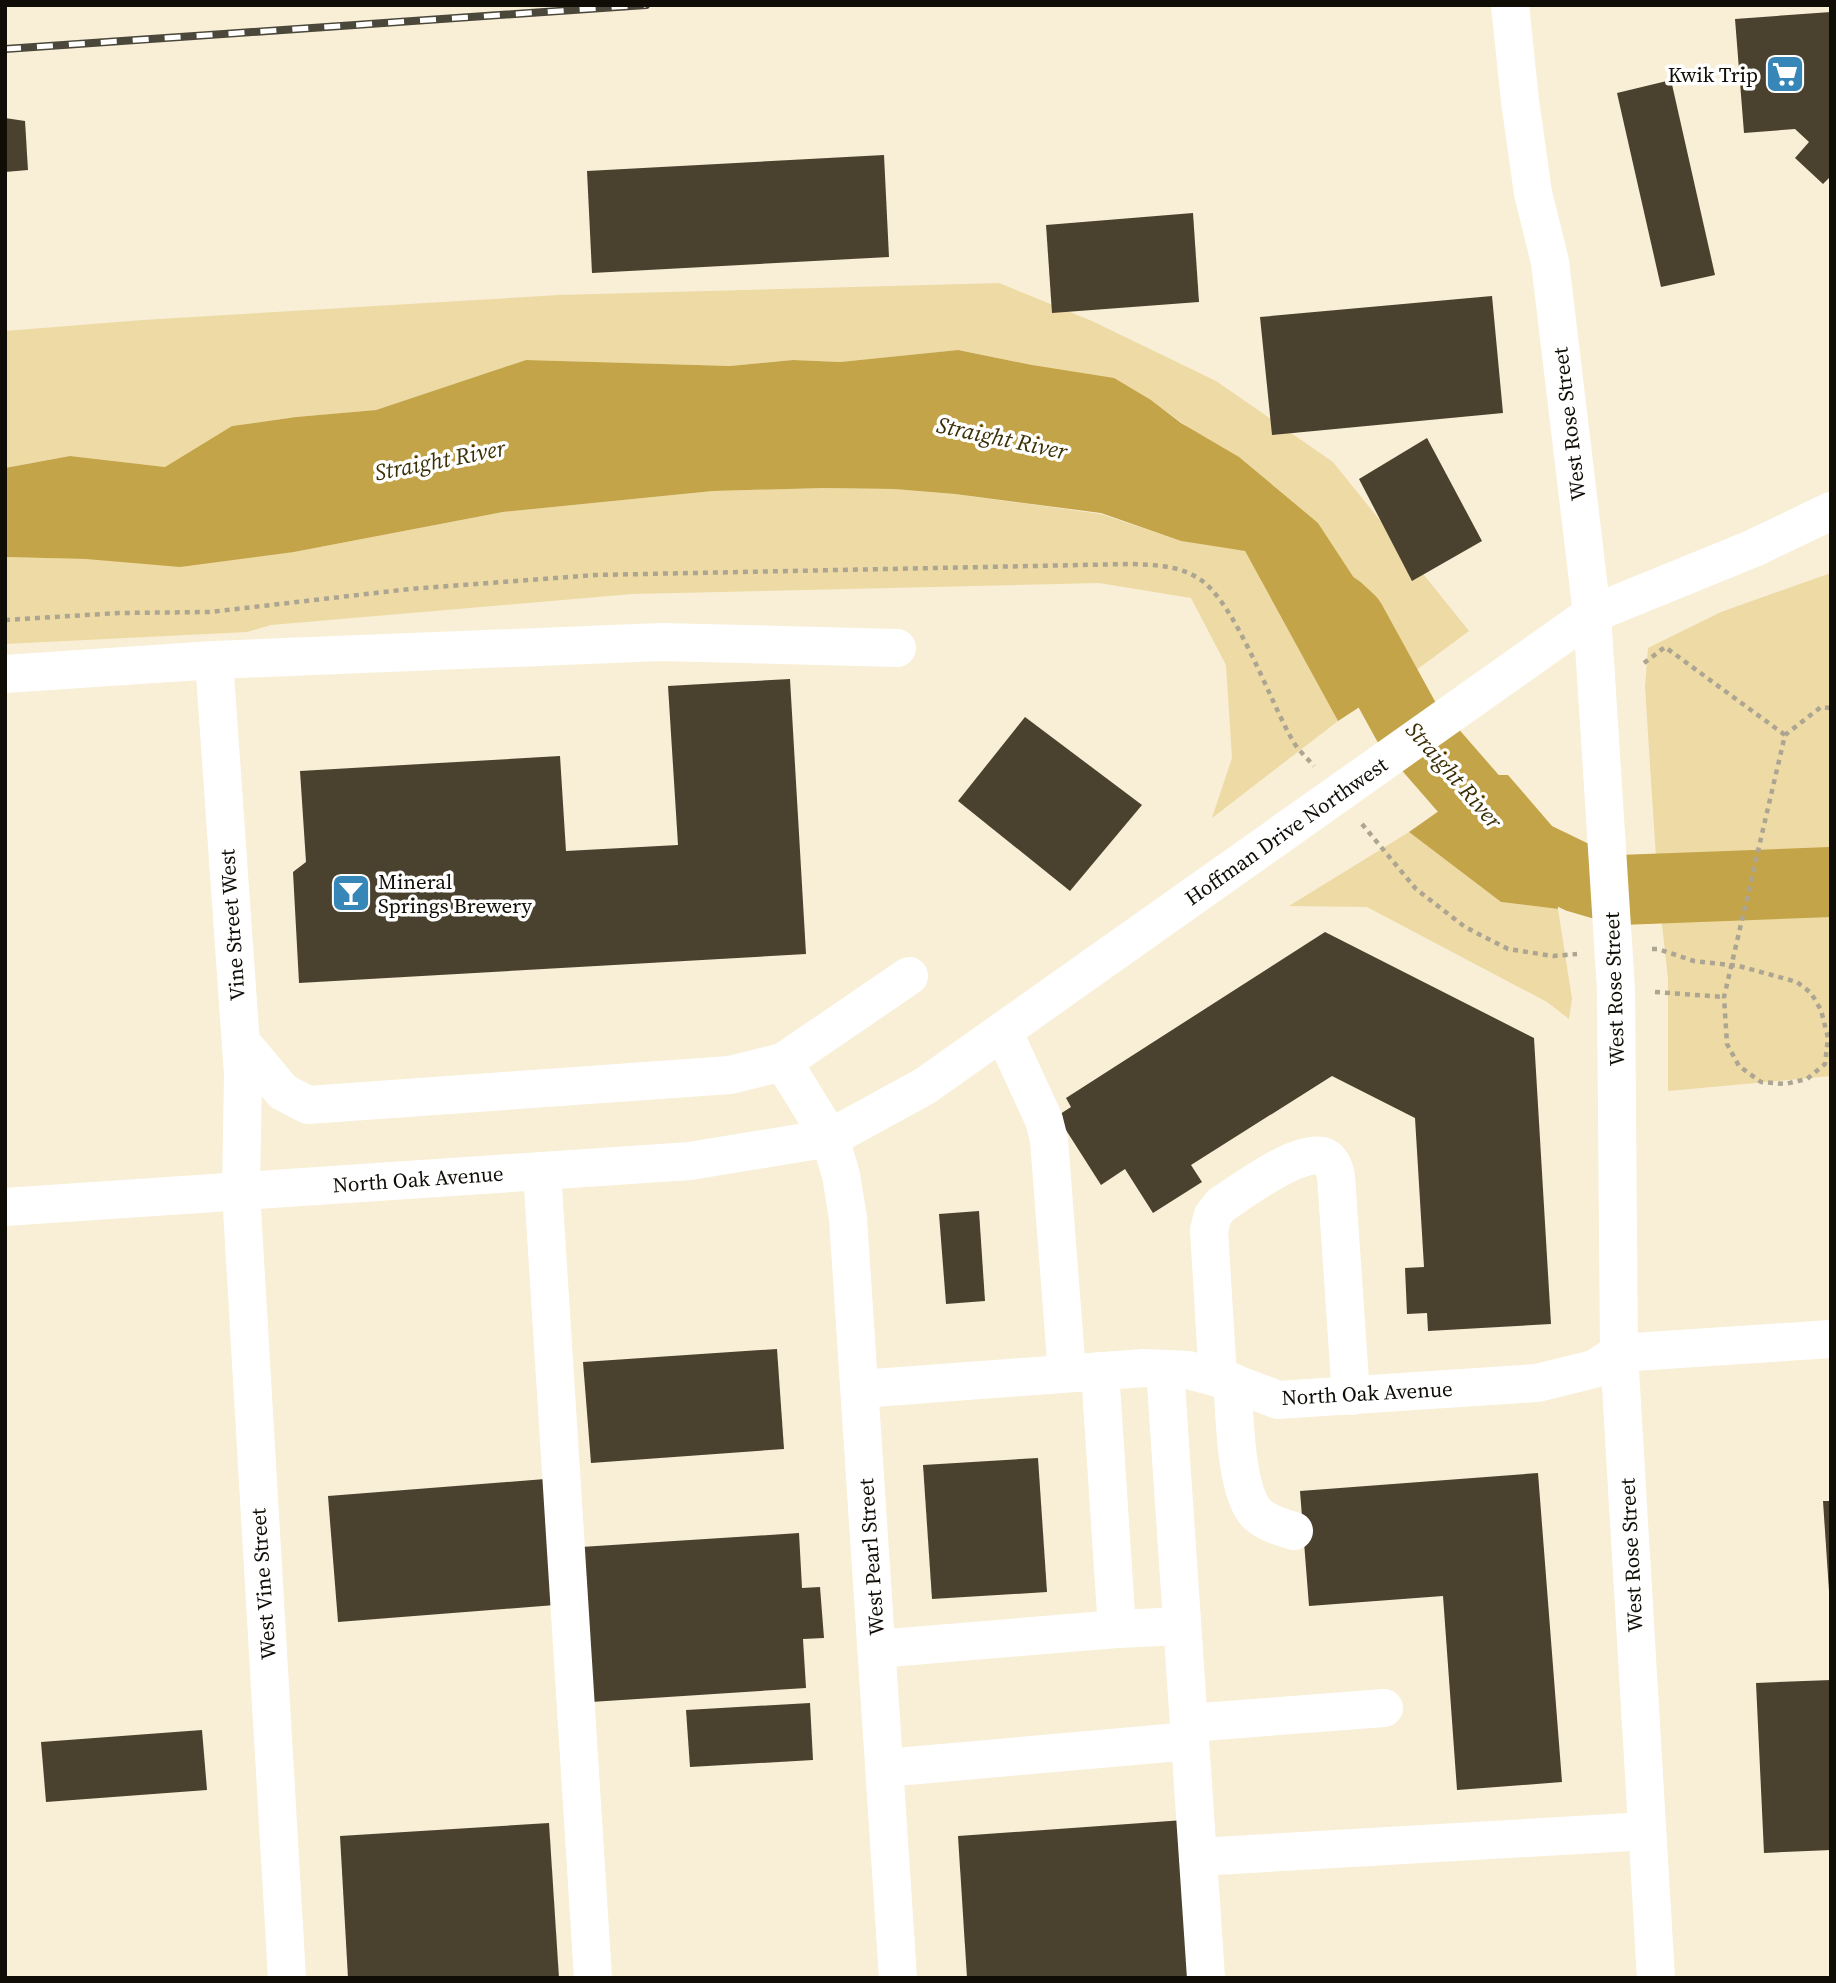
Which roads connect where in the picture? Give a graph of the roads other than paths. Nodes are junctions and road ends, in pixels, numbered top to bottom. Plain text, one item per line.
1 (1510, 5) edge
2 (1831, 511) edge
3 (1592, 614) junction
4 (897, 648) dead end
5 (214, 660) junction
6 (5, 674) edge
7 (909, 976) dead end
8 (1003, 1031) junction
9 (241, 1042) junction
10 (783, 1062) junction
11 (830, 1138) junction
12 (542, 1171) junction
13 (241, 1191) junction
14 (5, 1207) edge
15 (1831, 1339) edge
16 (1619, 1353) junction
17 (1165, 1369) junction
18 (1084, 1372) junction
19 (1225, 1380) junction
20 (860, 1389) junction
21 (1351, 1396) junction
22 (1294, 1531) dead end
23 (1182, 1626) junction
24 (1117, 1629) junction
25 (877, 1649) junction
26 (1384, 1708) dead end
27 (1189, 1732) junction
28 (885, 1768) junction
29 (1647, 1830) junction
30 (1198, 1857) junction
31 (287, 1978) edge
32 (593, 1978) edge
33 (898, 1978) edge
34 (1206, 1978) edge
35 (1656, 1978) edge

1 - 3 street, West Rose Street
2 - 3 street, Hoffman Drive Northwest
3 - 8 street, Hoffman Drive Northwest
3 - 16 street, West Rose Street
4 - 5 street
5 - 6 street
5 - 9 street, Vine Street West
7 - 10 street
8 - 11 street, Hoffman Drive Northwest
8 - 18 street
9 - 10 street
9 - 13 street, Vine Street West
10 - 11 street, West Pearl Street
11 - 12 street, North Oak Avenue
11 - 20 street, West Pearl Street
12 - 13 street, North Oak Avenue
12 - 32 street
13 - 14 street, North Oak Avenue
13 - 31 street, West Vine Street
15 - 16 street, North Oak Avenue
16 - 21 street, North Oak Avenue
16 - 29 street, West Rose Street
17 - 18 street, North Oak Avenue
17 - 19 street, North Oak Avenue
17 - 23 street
18 - 20 street, North Oak Avenue
18 - 24 street
19 - 21 street, North Oak Avenue
19 - 21 street
19 - 22 street
20 - 25 street, West Pearl Street
23 - 24 street
23 - 27 street
24 - 25 street
25 - 28 street, West Pearl Street
26 - 27 street
27 - 28 street
27 - 30 street
28 - 33 street, West Pearl Street
29 - 30 street
29 - 35 street, West Rose Street
30 - 34 street

